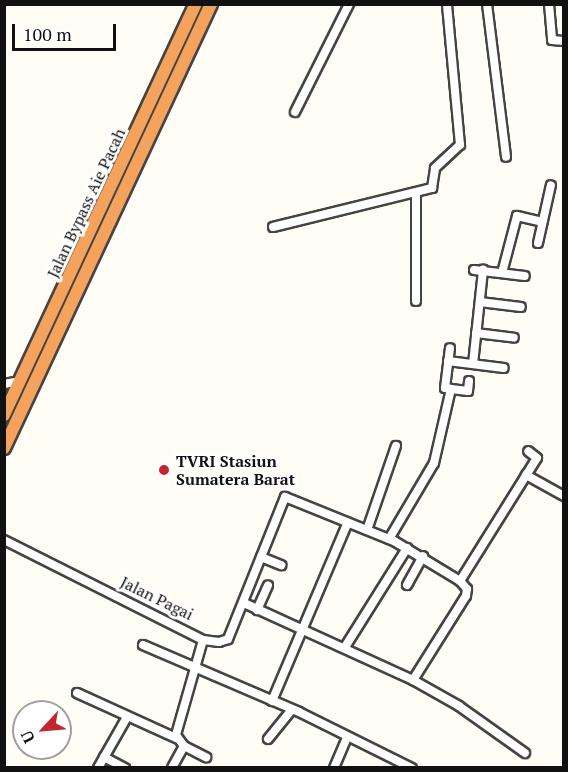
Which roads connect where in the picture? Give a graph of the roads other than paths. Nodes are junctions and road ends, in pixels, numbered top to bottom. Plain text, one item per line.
1 (196, 4) edge
2 (211, 4) edge
3 (349, 4) edge
4 (447, 4) edge
5 (487, 4) edge
6 (549, 4) edge
7 (564, 41) edge
8 (295, 112) dead end
9 (506, 157) dead end
10 (551, 185) dead end
11 (416, 195) junction
12 (542, 222) junction
13 (273, 227) dead end
14 (89, 236) junction
15 (100, 242) junction
16 (538, 243) dead end
17 (474, 270) dead end
18 (483, 270) junction
19 (502, 273) junction
20 (525, 276) dead end
21 (416, 301) dead end
22 (480, 302) junction
23 (522, 307) dead end
24 (476, 333) junction
25 (514, 338) dead end
26 (450, 348) dead end
27 (448, 361) junction
28 (473, 364) junction
29 (504, 368) dead end
30 (21, 381) junction
31 (469, 381) dead end
32 (4, 384) edge
33 (451, 389) junction
34 (4, 415) edge
35 (396, 446) dead end
36 (4, 448) edge
37 (528, 451) dead end
38 (526, 475) junction
39 (564, 496) edge
40 (348, 522) junction
41 (367, 530) junction
42 (389, 539) junction
43 (4, 540) edge
44 (407, 548) junction
45 (423, 556) junction
46 (261, 557) junction
47 (281, 565) dead end
48 (460, 581) junction
49 (268, 585) dead end
50 (407, 585) dead end
51 (244, 603) junction
52 (257, 610) junction
53 (302, 628) junction
54 (203, 640) junction
55 (143, 645) dead end
56 (345, 647) junction
57 (194, 669) junction
58 (413, 680) junction
59 (77, 693) dead end
60 (272, 701) junction
61 (292, 709) junction
62 (126, 717) junction
63 (347, 737) junction
64 (176, 738) junction
65 (267, 739) dead end
66 (184, 746) junction
67 (525, 753) dead end
68 (104, 757) junction
69 (206, 757) dead end
70 (99, 768) edge
71 (125, 768) edge
72 (172, 768) edge
73 (334, 768) edge
74 (412, 768) edge

1 - 14 highway, Jalan Bypass Aie Pacah
2 - 15 highway
3 - 8 street
4 - 11 street
5 - 9 street
6 - 7 street
10 - 12 street
11 - 13 street
11 - 21 street
12 - 16 street
12 - 19 street
14 - 15 highway
14 - 30 highway, Jalan Bypass Aie Pacah
15 - 36 highway
17 - 18 street
18 - 19 street
18 - 22 street
19 - 20 street
22 - 23 street
22 - 24 street
24 - 25 street
24 - 28 street
26 - 27 street
27 - 28 street
27 - 33 street
28 - 29 street
30 - 32 street
30 - 34 highway, Jalan Bypass Aie Pacah
31 - 33 street
33 - 42 street
35 - 41 street
37 - 38 street
38 - 39 street
38 - 48 street
40 - 41 street
40 - 46 street
40 - 53 street
41 - 42 street
42 - 44 street
43 - 54 street, Jalan Pagai
44 - 45 street
44 - 56 street
45 - 48 street
45 - 50 street
46 - 47 street
46 - 51 street
48 - 58 street
49 - 52 street
51 - 52 street
51 - 54 street
52 - 53 street
53 - 56 street
53 - 60 street
54 - 57 street, Jalan Pagai
55 - 57 street
56 - 58 street
57 - 60 street
57 - 64 street, Jalan Pagai
58 - 67 street
59 - 62 street
60 - 61 street
61 - 63 street
61 - 65 street
62 - 64 street
62 - 68 street
63 - 73 street
63 - 74 street
64 - 66 street
66 - 69 street
66 - 72 street
68 - 70 street
68 - 71 street

